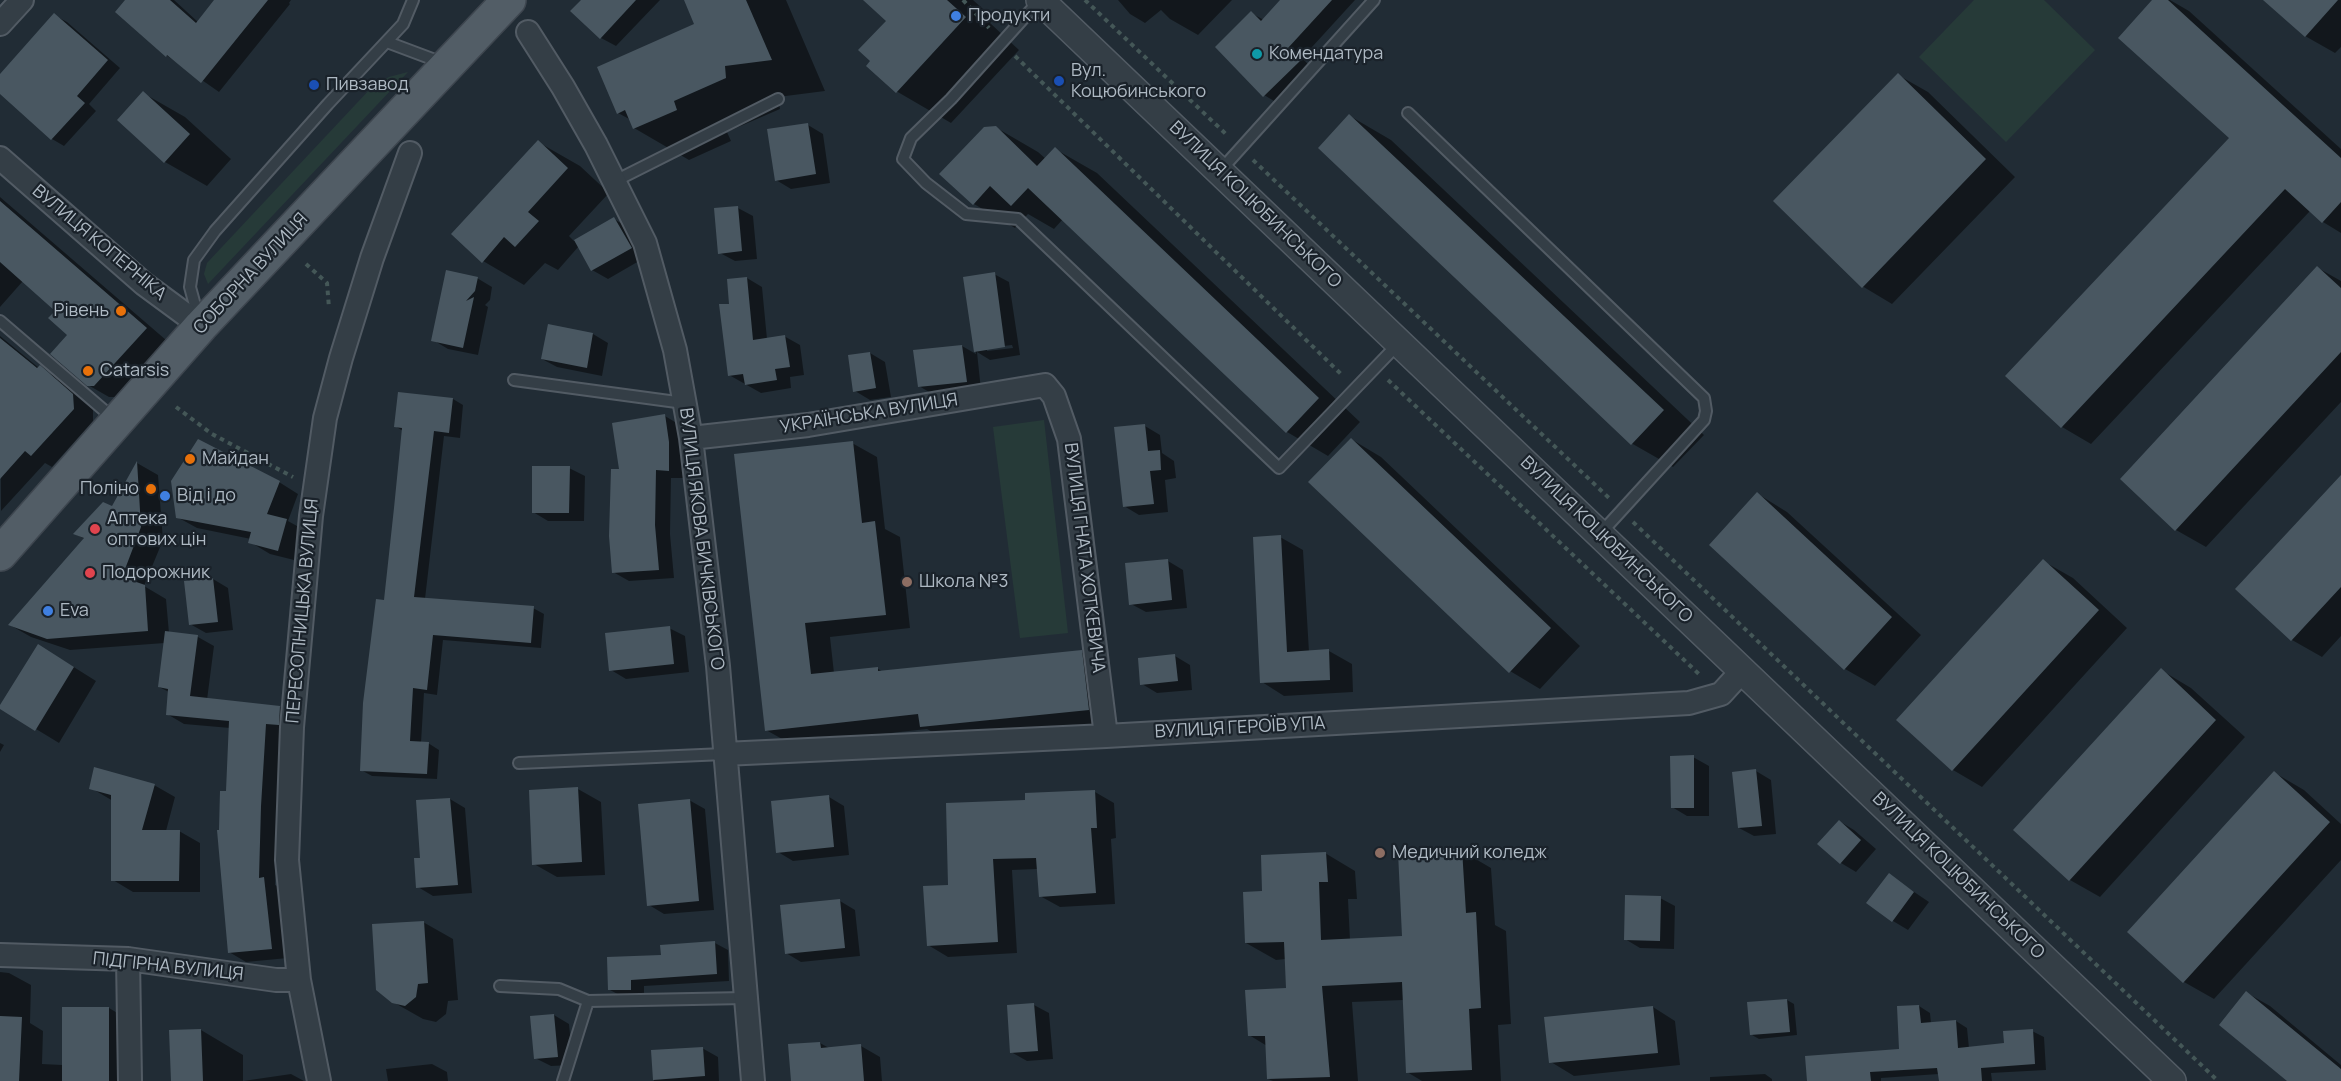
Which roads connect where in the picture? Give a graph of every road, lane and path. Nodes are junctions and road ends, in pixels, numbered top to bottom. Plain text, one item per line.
1 (22, 0) edge
2 (412, 0) edge
3 (509, 0) edge
4 (963, 0) edge
5 (1040, 0) edge
6 (1085, 0) edge
7 (1374, 0) edge
8 (0, 24) edge
9 (528, 32) dead end
10 (387, 42) junction
11 (1002, 42) junction
12 (448, 64) junction
13 (778, 99) dead end
14 (1408, 113) dead end
15 (1241, 149) junction
16 (410, 153) dead end
17 (0, 158) edge
18 (1220, 172) junction
19 (615, 181) junction
20 (306, 264) dead end
21 (330, 312) dead end
22 (0, 321) edge
23 (201, 327) junction
24 (1399, 342) junction
25 (1375, 367) junction
26 (514, 380) dead end
27 (1045, 385) joint
28 (1355, 388) junction
29 (684, 404) junction
30 (176, 406) dead end
31 (117, 421) junction
32 (691, 438) junction
33 (296, 478) dead end
34 (1622, 511) junction
35 (1600, 535) junction
36 (0, 554) edge
37 (1743, 670) junction
38 (1721, 694) junction
39 (1106, 736) junction
40 (724, 754) junction
41 (519, 763) dead end
42 (0, 955) edge
43 (128, 959) junction
44 (299, 980) junction
45 (500, 986) dead end
46 (745, 999) junction
47 (588, 1001) junction
48 (130, 1081) edge
49 (319, 1081) edge
50 (563, 1081) edge
51 (753, 1081) edge
52 (2172, 1081) edge
53 (2218, 1081) edge

1 - 8 street
2 - 10 lane
3 - 12 main road, СОБОРНА ВУЛИЦЯ
4 - 11 path
5 - 11 lane
5 - 18 street, ВУЛИЦЯ КОЦЮБИНСЬКОГО
6 - 15 path
7 - 15 lane
9 - 19 street, ВУЛИЦЯ ЯКОВА БИЧКІВСЬКОГО
10 - 12 lane
10 - 23 lane
11 - 28 path
11 - 28 lane
12 - 23 main road, СОБОРНА ВУЛИЦЯ
13 - 19 lane
14 - 34 lane
15 - 18 lane
15 - 34 path
16 - 44 street, ПЕРЕСОПНИЦЬКА ВУЛИЦЯ
17 - 23 street, ВУЛИЦЯ КОПЕРНІКА
18 - 24 street, ВУЛИЦЯ КОЦЮБИНСЬКОГО
19 - 29 street, ВУЛИЦЯ ЯКОВА БИЧКІВСЬКОГО
20 - 21 path
22 - 31 lane
23 - 31 main road, СОБОРНА ВУЛИЦЯ
24 - 25 lane
24 - 35 street, ВУЛИЦЯ КОЦЮБИНСЬКОГО
25 - 28 lane
25 - 38 path
26 - 29 lane
27 - 32 street, УКРАЇНСЬКА ВУЛИЦЯ
27 - 39 street, ВУЛИЦЯ ГНАТА ХОТКЕВИЧА
29 - 32 street, ВУЛИЦЯ ЯКОВА БИЧКІВСЬКОГО
30 - 33 path
31 - 36 main road, СОБОРНА ВУЛИЦЯ
32 - 40 street, ВУЛИЦЯ ЯКОВА БИЧКІВСЬКОГО
34 - 35 lane
34 - 53 path
35 - 37 street, ВУЛИЦЯ КОЦЮБИНСЬКОГО
37 - 38 street
37 - 52 street, ВУЛИЦЯ КОЦЮБИНСЬКОГО
38 - 39 street, ВУЛИЦЯ ГЕРОЇВ УПА
39 - 40 street, ВУЛИЦЯ ГЕРОЇВ УПА
40 - 41 lane
40 - 46 street, ВУЛИЦЯ ЯКОВА БИЧКІВСЬКОГО
42 - 43 street, ПІДГІРНА ВУЛИЦЯ
43 - 44 street, ПІДГІРНА ВУЛИЦЯ
43 - 48 street
44 - 49 street, ПЕРЕСОПНИЦЬКА ВУЛИЦЯ
45 - 47 lane
46 - 47 lane
46 - 51 street, ВУЛИЦЯ ЯКОВА БИЧКІВСЬКОГО
47 - 50 lane

